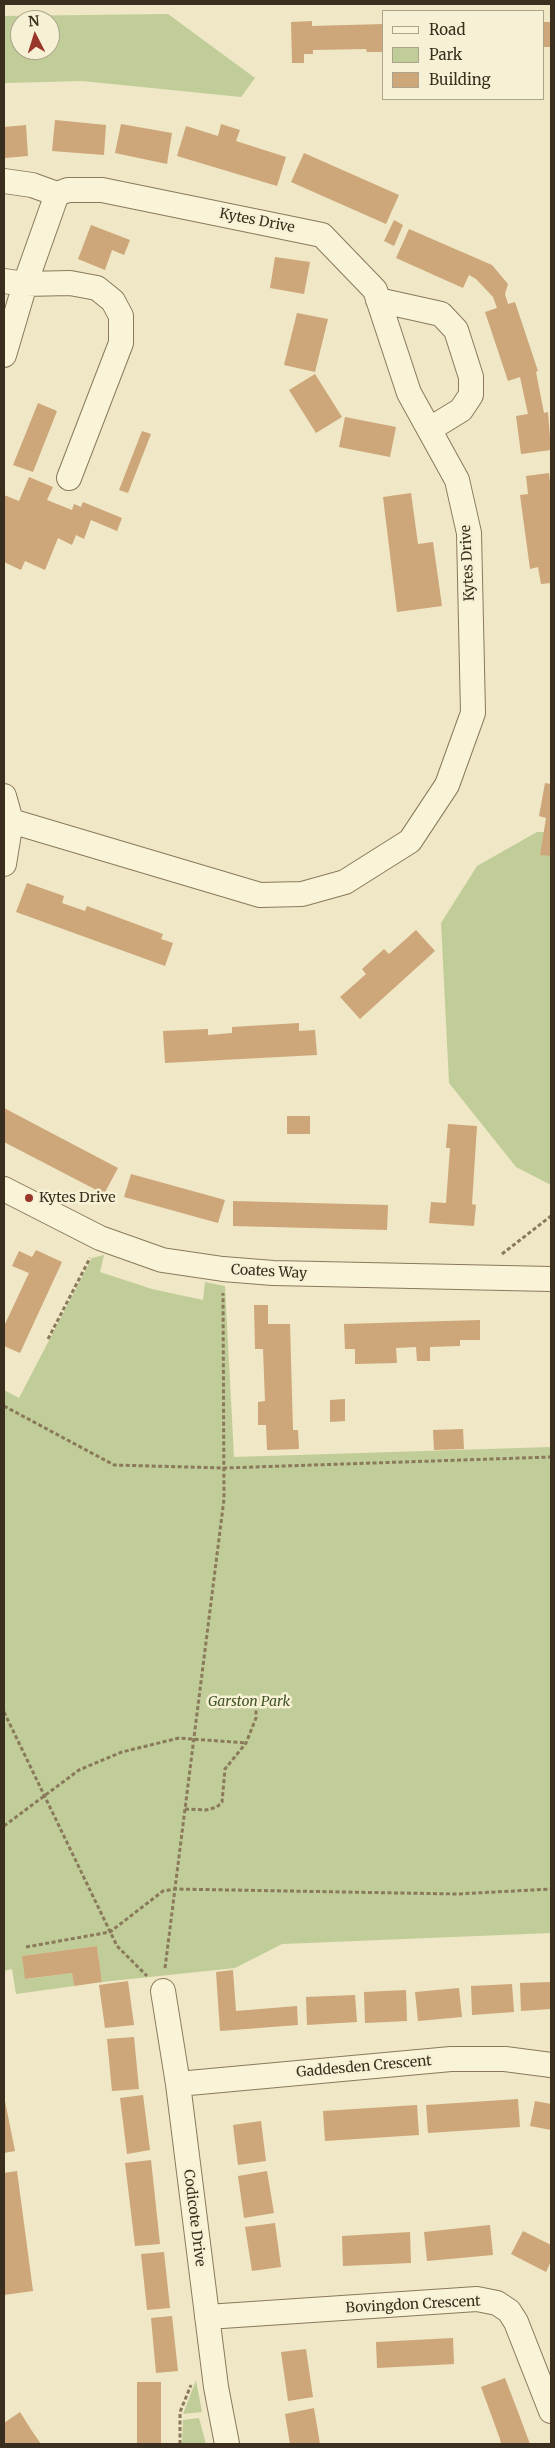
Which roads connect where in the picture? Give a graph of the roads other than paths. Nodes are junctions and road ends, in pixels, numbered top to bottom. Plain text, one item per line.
1 (4, 181) edge
2 (57, 194) junction
3 (14, 283) edge
4 (378, 300) junction
5 (4, 355) edge
6 (430, 429) junction
7 (69, 478) dead end
8 (4, 796) edge
9 (11, 821) junction
10 (4, 864) edge
11 (4, 1189) edge
12 (551, 1279) edge
13 (162, 1991) road end
14 (551, 2065) edge
15 (178, 2084) junction
16 (207, 2317) junction
17 (551, 2411) edge
18 (227, 2444) edge

1 - 2 street
2 - 3 street
2 - 4 street, Kytes Drive
3 - 5 street
3 - 7 street
4 - 6 street, Kytes Drive
4 - 6 street
6 - 9 street, Kytes Drive
8 - 9 street
9 - 10 street
11 - 12 street, Coates Way
13 - 15 street, Codicote Drive
14 - 15 street, Gaddesden Crescent
15 - 16 street, Codicote Drive
16 - 17 street, Bovingdon Crescent
16 - 18 street, Codicote Drive

